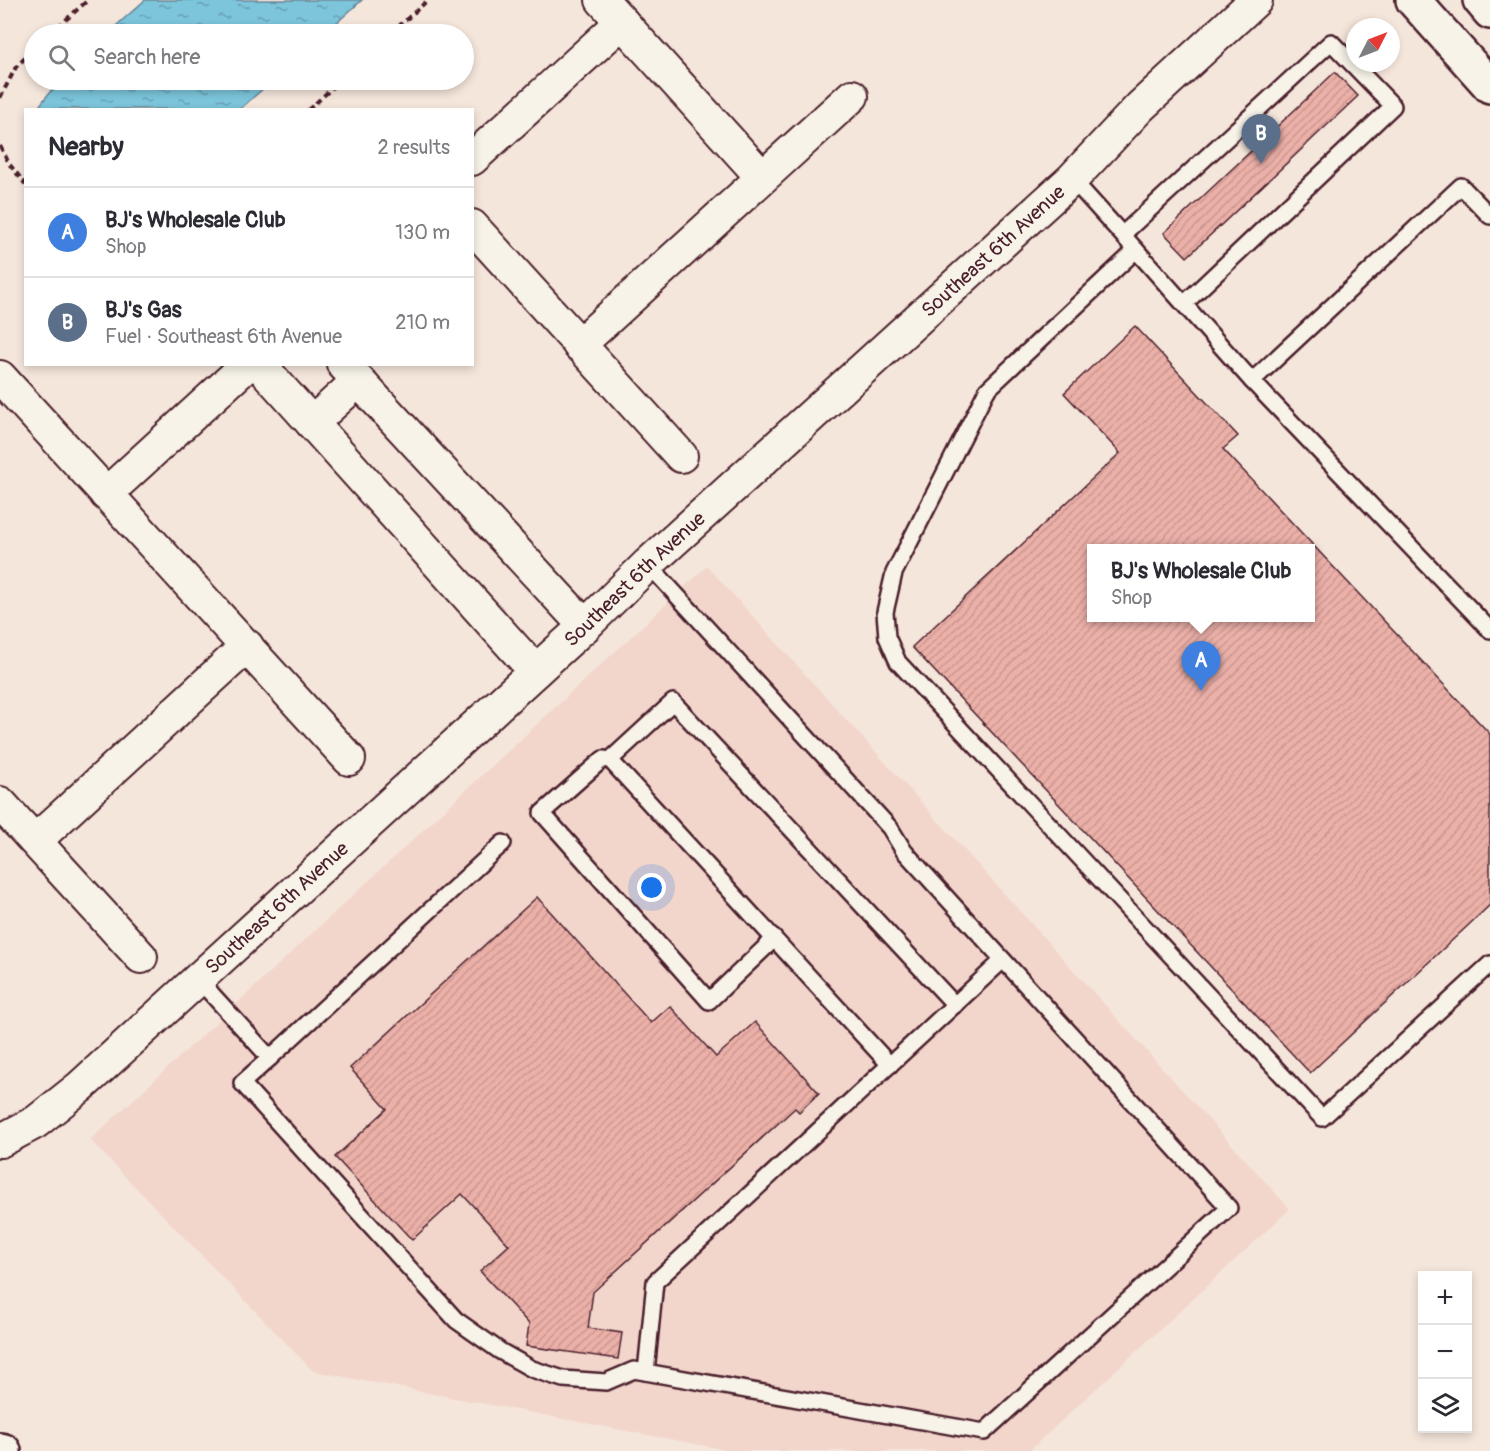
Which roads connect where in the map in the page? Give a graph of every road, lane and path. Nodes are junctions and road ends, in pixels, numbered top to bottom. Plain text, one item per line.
1 (88, 0) edge
2 (428, 0) edge
3 (1256, 0) edge
4 (1413, 0) edge
5 (1480, 0) edge
6 (612, 11) edge
7 (1490, 12) edge
8 (61, 24) edge
9 (401, 24) edge
10 (24, 59) edge
11 (1490, 86) edge
12 (330, 90) edge
13 (852, 96) dead end
14 (0, 98) edge
15 (310, 108) edge
16 (0, 146) edge
17 (474, 157) edge
18 (762, 177) junction
19 (1072, 179) junction
20 (24, 183) edge
21 (1490, 216) edge
22 (474, 228) edge
23 (1123, 234) junction
24 (1136, 250) junction
25 (1185, 303) junction
26 (579, 345) junction
27 (246, 366) edge
28 (261, 366) edge
29 (350, 373) edge
30 (0, 377) edge
31 (1251, 381) junction
32 (312, 423) junction
33 (681, 456) dead end
34 (106, 494) junction
35 (648, 564) junction
36 (585, 626) junction
37 (1490, 630) edge
38 (247, 646) junction
39 (535, 671) junction
40 (349, 759) dead end
41 (610, 759) junction
42 (0, 803) edge
43 (35, 842) junction
44 (503, 843) dead end
45 (774, 939) junction
46 (141, 957) dead end
47 (1003, 960) junction
48 (1490, 964) edge
49 (198, 979) junction
50 (955, 1005) junction
51 (270, 1058) junction
52 (890, 1065) junction
53 (0, 1141) edge
54 (646, 1372) junction

1 - 8 path
2 - 9 path
3 - 19 street, Southeast 6th Avenue
4 - 11 street
5 - 7 street
6 - 17 street
6 - 18 street
10 - 14 path
12 - 15 path
13 - 18 street
16 - 20 path
18 - 26 street
19 - 23 lane
19 - 35 street, Southeast 6th Avenue
21 - 31 lane
22 - 26 street
23 - 24 lane
23 - 25 lane
24 - 25 lane
24 - 48 lane
25 - 31 lane
26 - 33 street
27 - 34 street
28 - 32 street
29 - 32 street
29 - 36 street
30 - 34 street
31 - 37 lane
32 - 39 street
34 - 38 street
35 - 36 street, Southeast 6th Avenue
35 - 47 lane
36 - 39 street, Southeast 6th Avenue
38 - 40 street
38 - 43 street
39 - 49 street, Southeast 6th Avenue
41 - 45 lane
41 - 45 lane
41 - 50 lane
42 - 43 street
43 - 46 street
44 - 51 lane
45 - 52 lane
47 - 50 lane
47 - 54 lane
49 - 51 lane
49 - 53 street, Southeast 6th Avenue
50 - 52 lane
51 - 54 lane
52 - 54 lane

